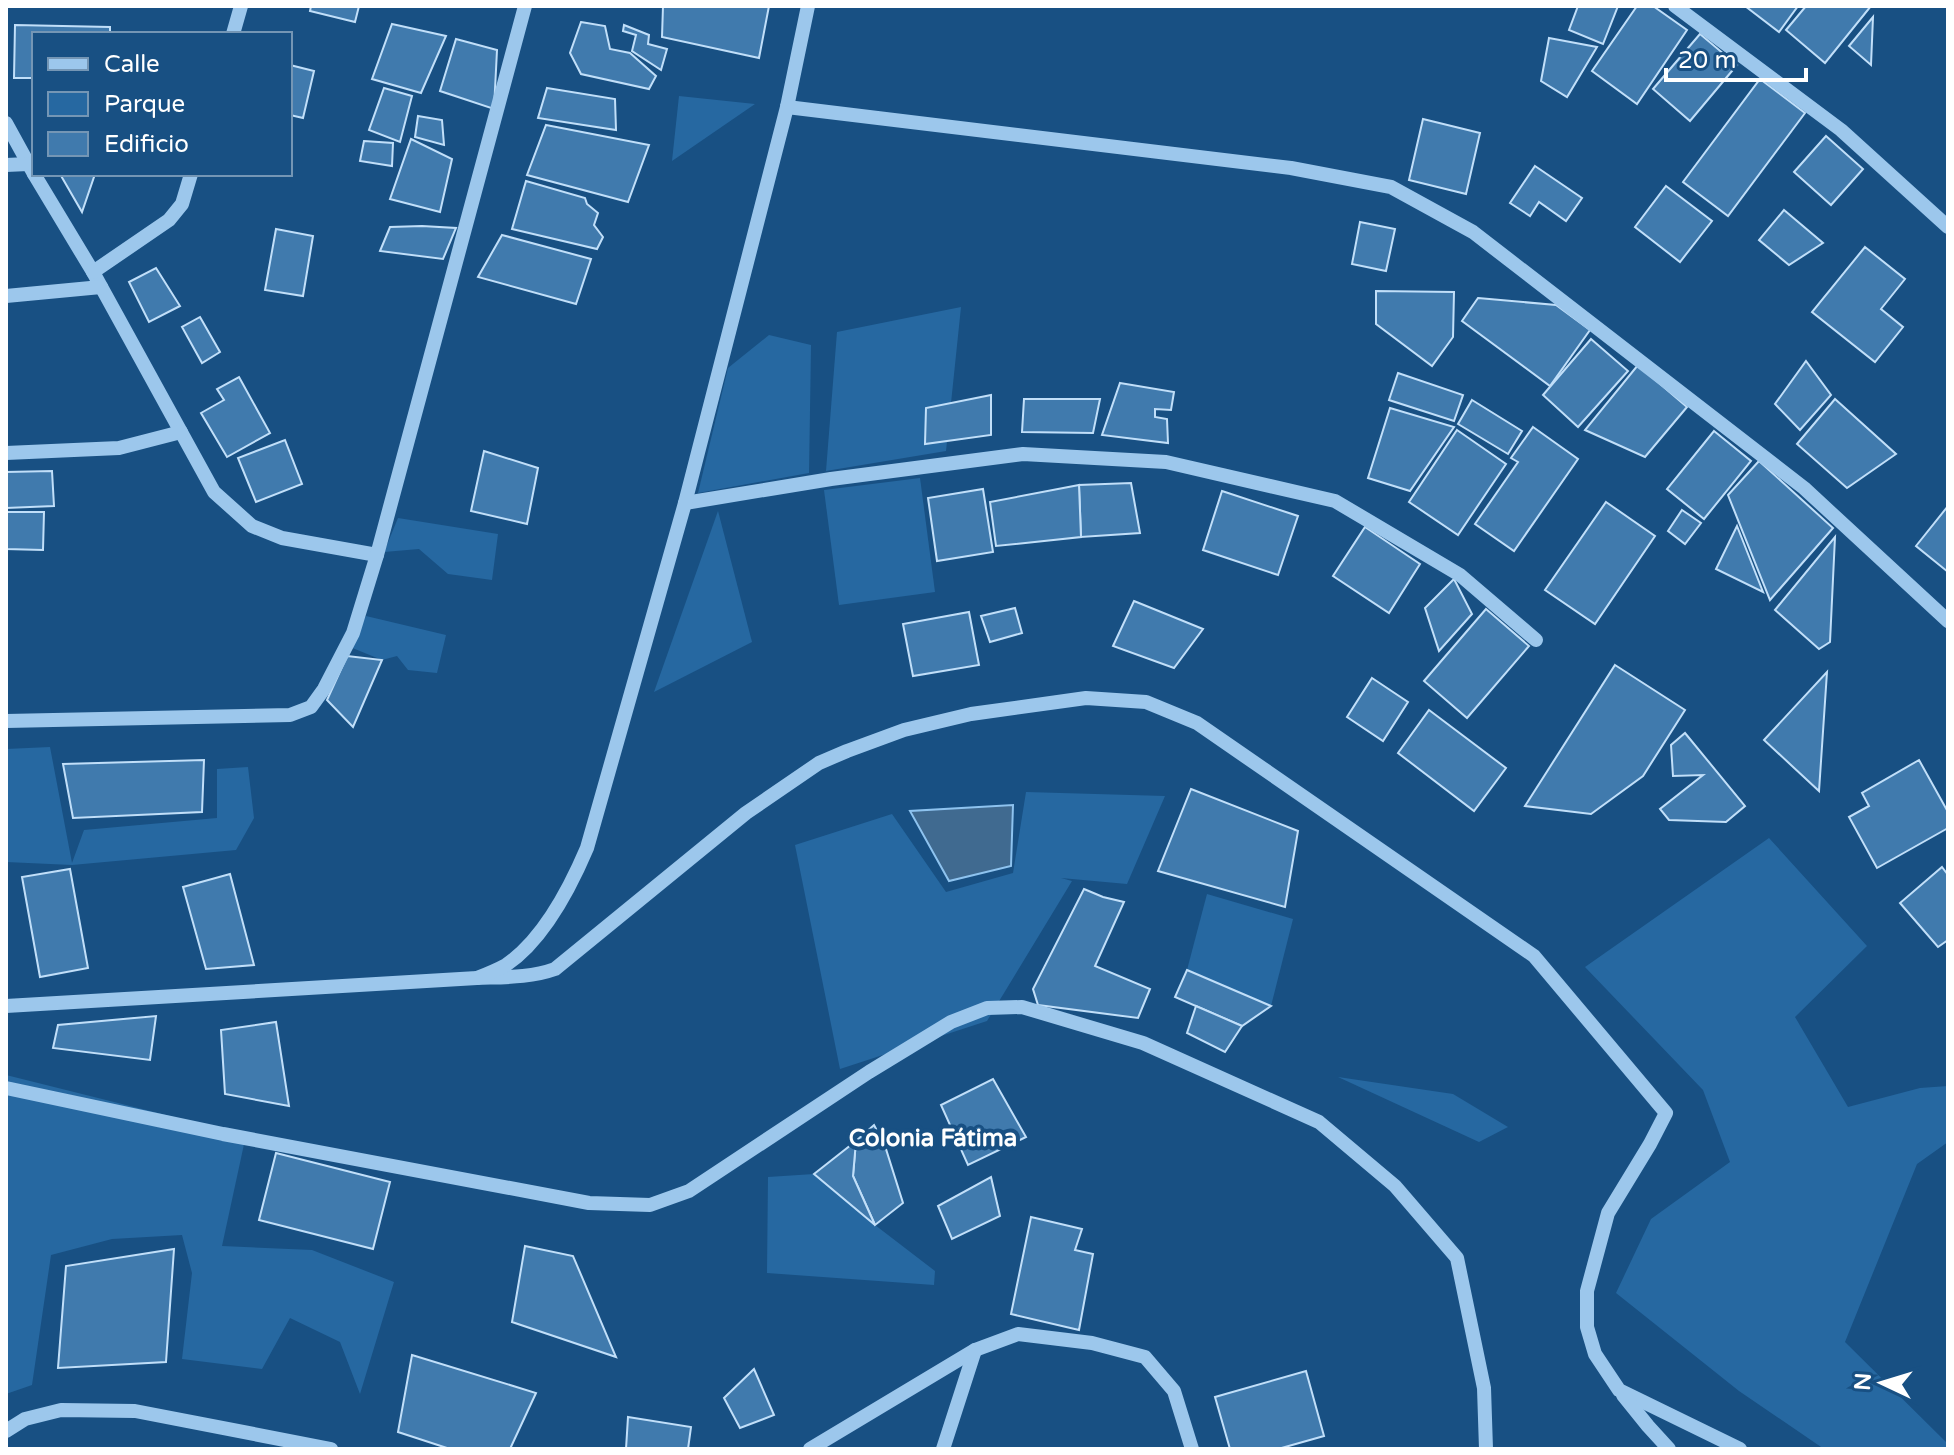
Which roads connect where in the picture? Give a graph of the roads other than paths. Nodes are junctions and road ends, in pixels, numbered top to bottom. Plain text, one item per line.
1 (241, 6) edge
2 (525, 6) edge
3 (808, 6) edge
4 (1675, 6) edge
5 (234, 32) edge
6 (787, 107) junction
7 (6, 123) edge
8 (6, 165) edge
9 (32, 171) edge
10 (35, 176) edge
11 (190, 176) edge
12 (1948, 227) edge
13 (93, 272) junction
14 (101, 287) junction
15 (6, 296) edge
16 (181, 432) junction
17 (6, 453) edge
18 (685, 503) junction
19 (377, 555) junction
20 (1948, 621) edge
21 (1536, 640) dead end
22 (6, 721) edge
23 (477, 978) junction
24 (6, 1006) edge
25 (6, 1088) edge
26 (975, 1350) junction
27 (1619, 1390) junction
28 (6, 1431) edge
29 (331, 1449) edge
30 (810, 1449) edge
31 (943, 1449) edge
32 (1192, 1449) edge
33 (1486, 1449) edge
34 (1669, 1449) edge
35 (1740, 1449) edge

1 - 5 street
2 - 19 street
3 - 6 street
4 - 12 street
6 - 18 street
6 - 20 street
7 - 9 street
8 - 9 street
10 - 13 street
11 - 13 street
13 - 14 street
14 - 15 street
14 - 16 street
16 - 17 street
16 - 19 street
18 - 21 street
18 - 23 street
19 - 22 street
23 - 24 street
23 - 27 street
25 - 33 street
26 - 30 street
26 - 31 street
26 - 32 street
27 - 34 street
27 - 35 street
28 - 29 street

